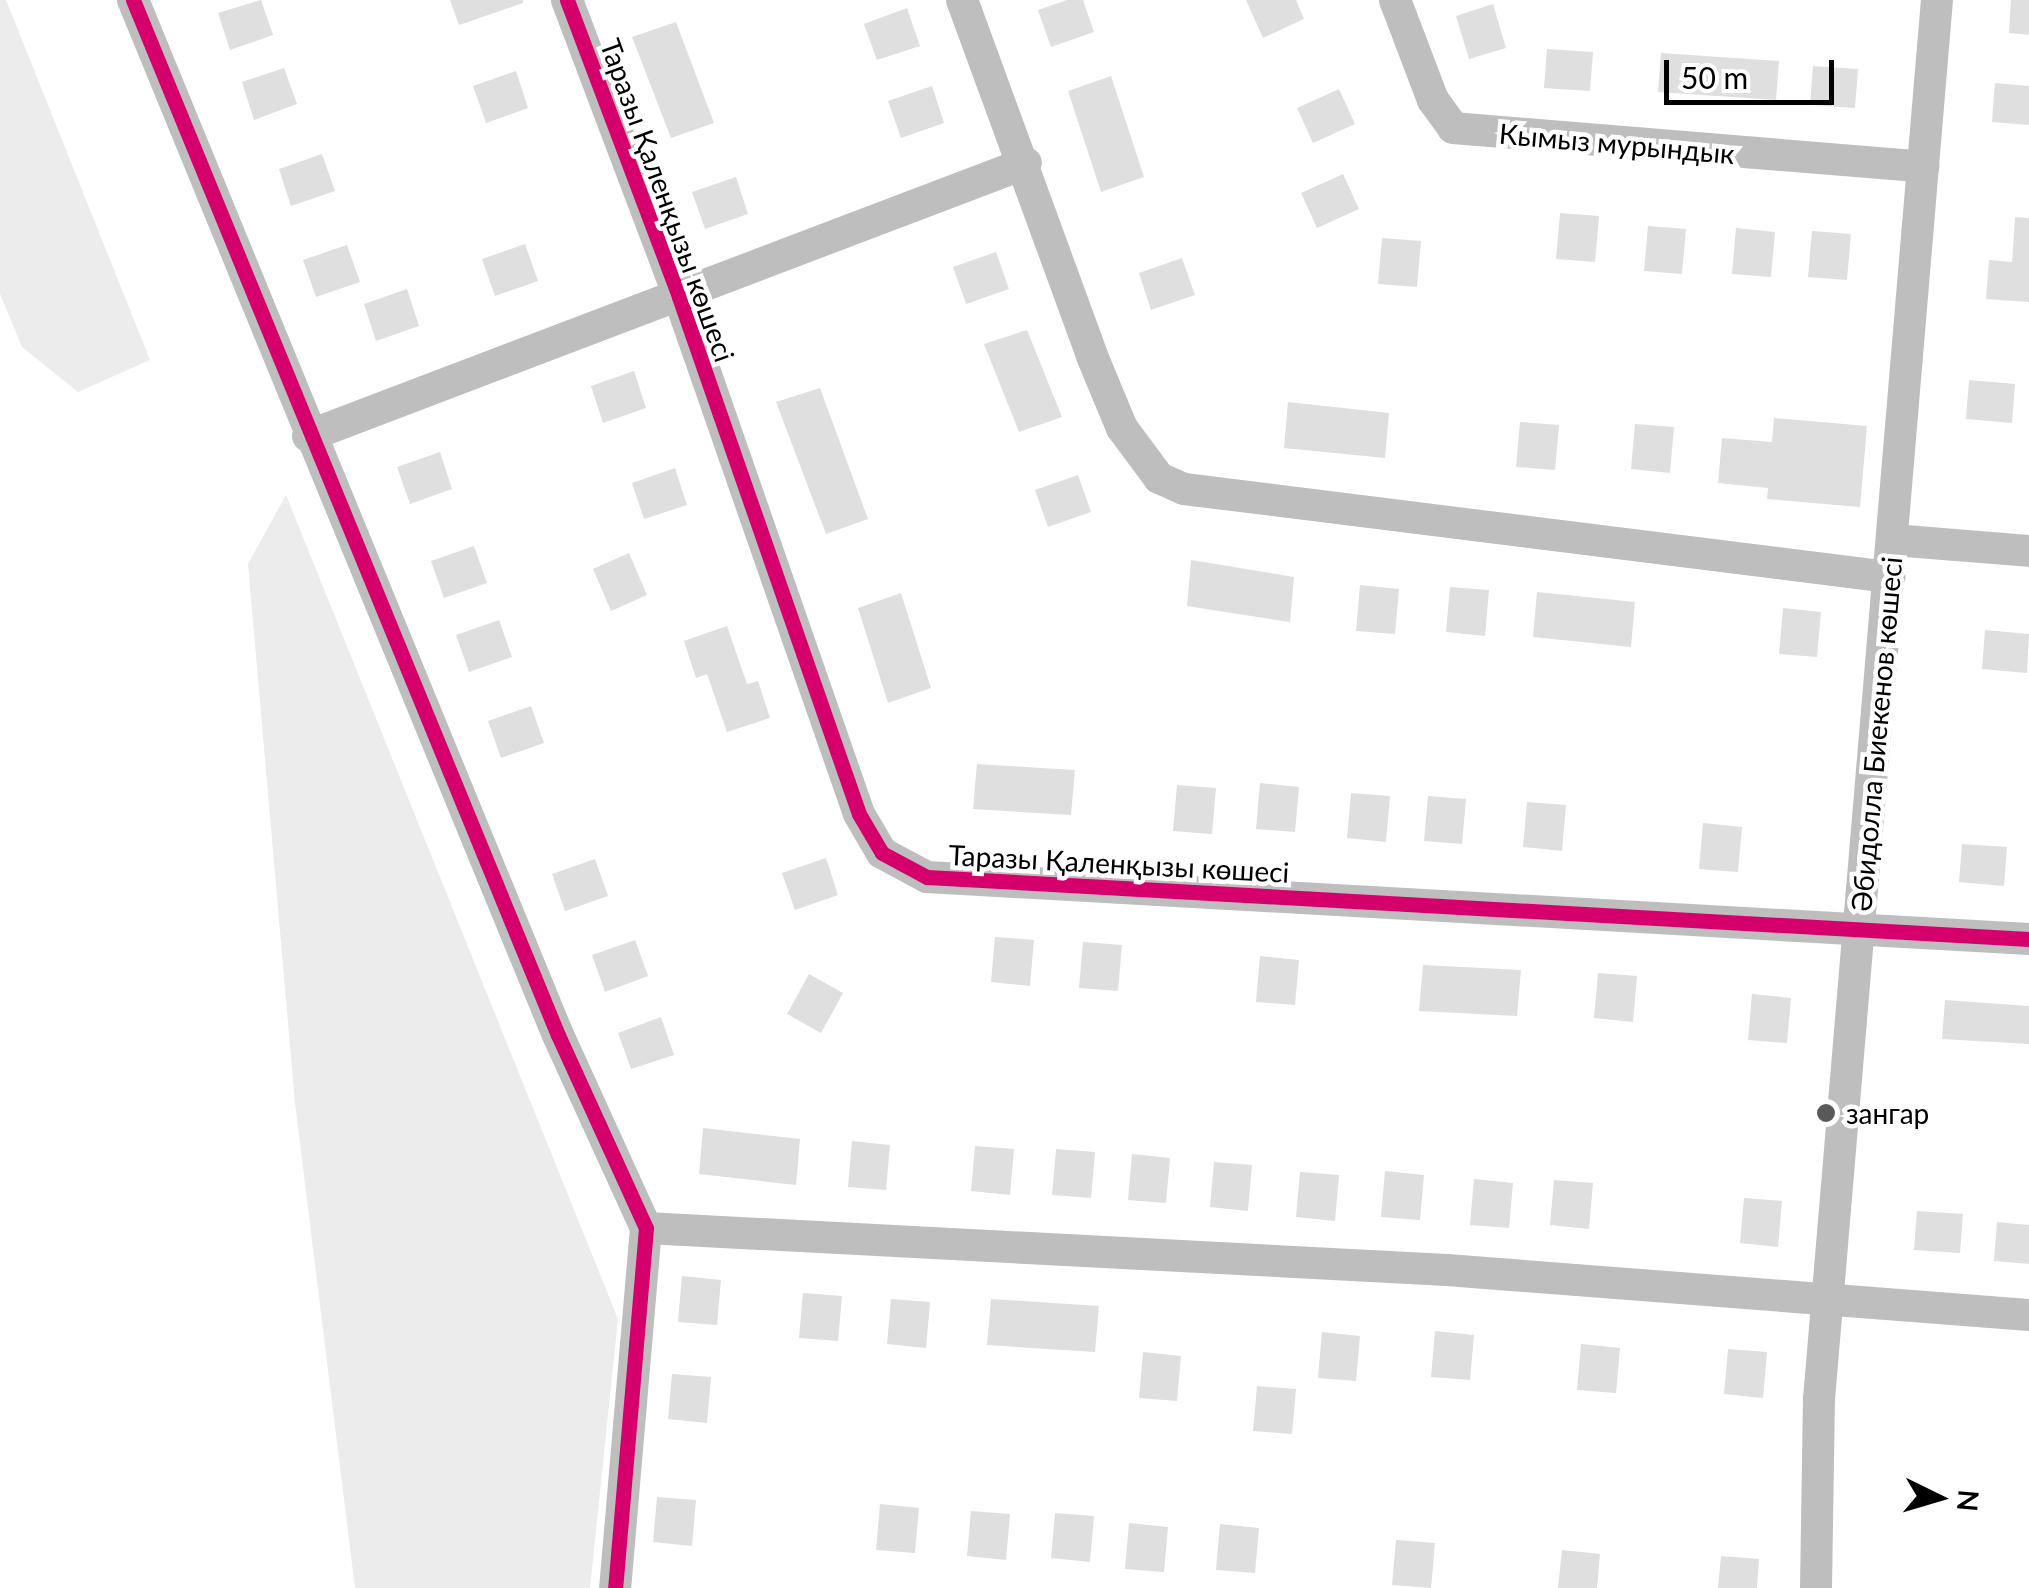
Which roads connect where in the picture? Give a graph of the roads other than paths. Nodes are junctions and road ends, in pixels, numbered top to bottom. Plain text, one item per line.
1 (132, 0) edge
2 (567, 0) edge
3 (962, 0) edge
4 (1394, 0) edge
5 (1936, 0) edge
6 (1026, 163) junction
7 (1923, 168) junction
8 (679, 297) junction
9 (308, 436) junction
10 (1893, 540) junction
11 (2029, 551) edge
12 (1890, 576) junction
13 (1858, 931) junction
14 (2029, 940) edge
15 (646, 1228) junction
16 (1827, 1301) junction
17 (2029, 1314) edge
18 (615, 1588) edge
19 (1816, 1588) edge

1 - 9 street
2 - 8 street, Таразы Қаленқызы көшесі
3 - 6 street
4 - 7 street, Кымыз мурындык
5 - 7 street, Әбидолла Биекенов көшесі
6 - 8 street
6 - 12 street
7 - 10 street, Әбидолла Биекенов көшесі
8 - 9 street
8 - 13 street, Таразы Қаленқызы көшесі
9 - 15 street
10 - 11 street
10 - 12 street, Әбидолла Биекенов көшесі
12 - 13 street, Әбидолла Биекенов көшесі
13 - 14 street, Таразы Қаленқызы көшесі
13 - 16 street, Әбидолла Биекенов көшесі
15 - 16 street
15 - 18 street
16 - 17 street
16 - 19 street, Әбидолла Биекенов көшесі

